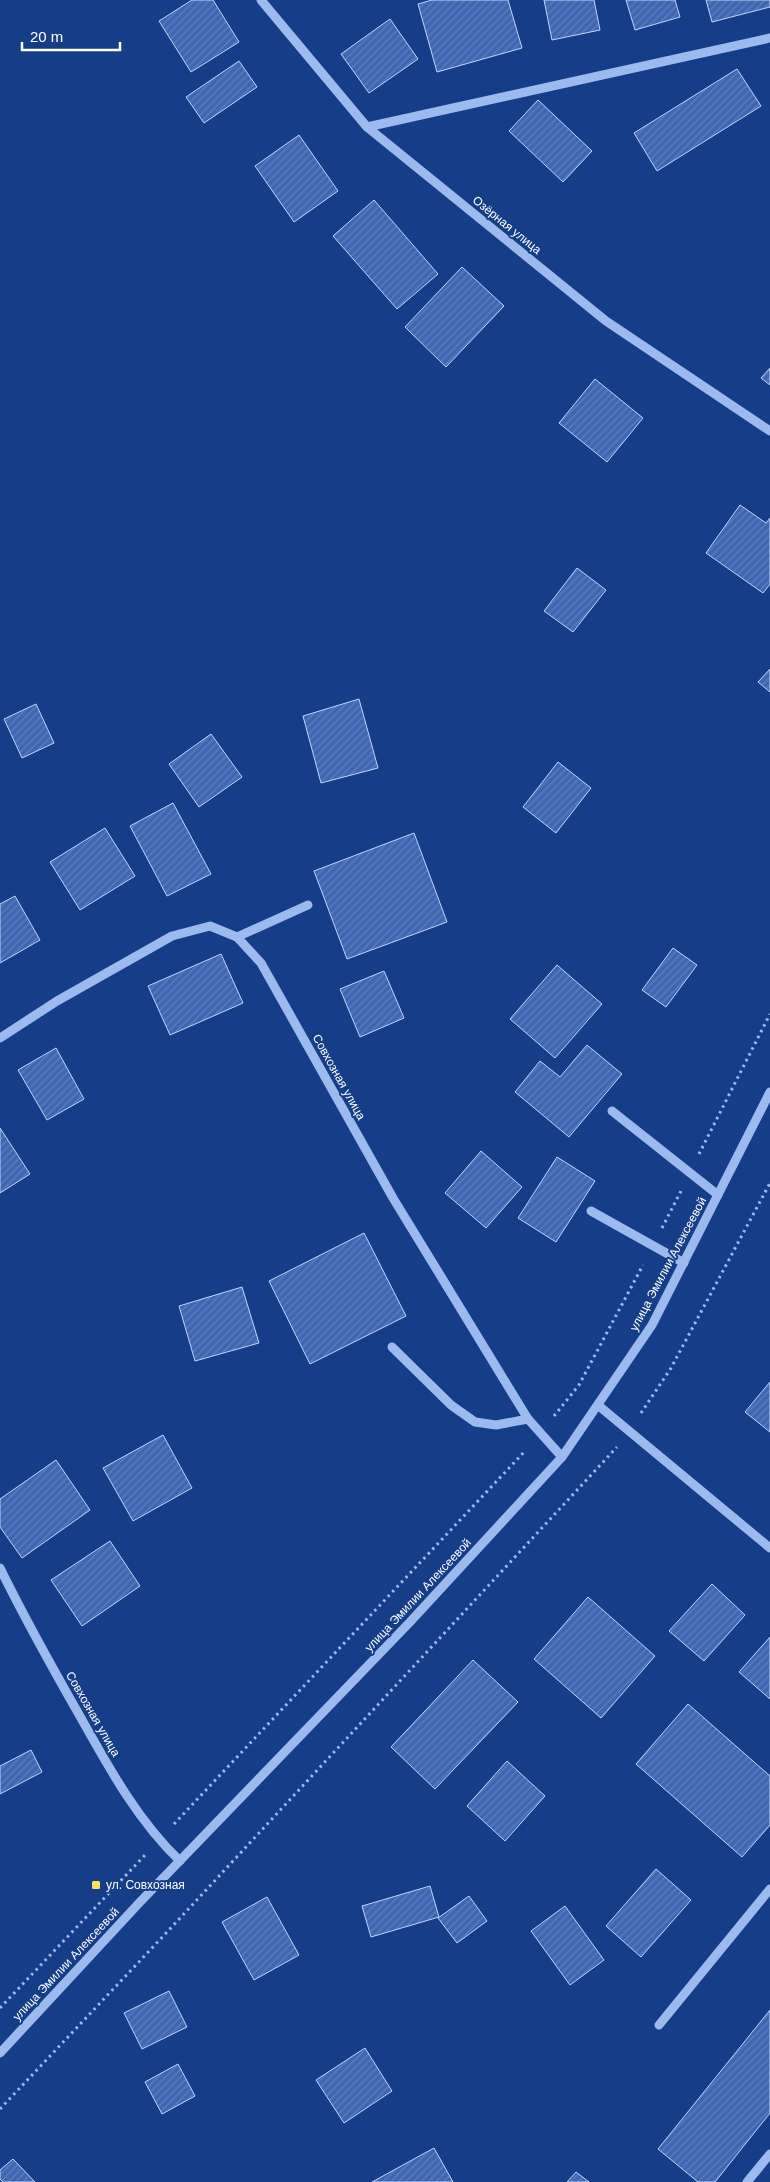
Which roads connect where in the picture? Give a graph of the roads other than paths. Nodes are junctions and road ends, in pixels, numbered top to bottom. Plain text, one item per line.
1 (261, 0) edge
2 (770, 38) edge
3 (367, 127) junction
4 (770, 432) edge
5 (308, 905) dead end
6 (237, 937) junction
7 (0, 1038) edge
8 (770, 1092) edge
9 (612, 1111) dead end
10 (718, 1195) junction
11 (591, 1211) dead end
12 (684, 1263) junction
13 (392, 1347) dead end
14 (599, 1406) junction
15 (528, 1419) junction
16 (562, 1457) junction
17 (770, 1548) edge
18 (0, 1568) edge
19 (180, 1861) junction
20 (770, 1889) edge
21 (659, 2025) dead end
22 (0, 2053) edge
23 (770, 2154) edge
24 (747, 2182) edge

1 - 3 street, Озёрная улица
2 - 3 street
3 - 4 street, Озёрная улица
5 - 6 street
6 - 7 street, Совхозная улица
6 - 15 street, Совхозная улица
8 - 10 street, улица Эмилии Алексеевой
9 - 10 street
10 - 12 street, улица Эмилии Алексеевой
11 - 12 street
12 - 14 street, улица Эмилии Алексеевой
13 - 15 street
14 - 16 street, улица Эмилии Алексеевой
14 - 17 street
15 - 16 street, Совхозная улица
16 - 19 street, улица Эмилии Алексеевой
18 - 19 street, Совхозная улица
19 - 22 street, улица Эмилии Алексеевой
20 - 21 street
23 - 24 street

